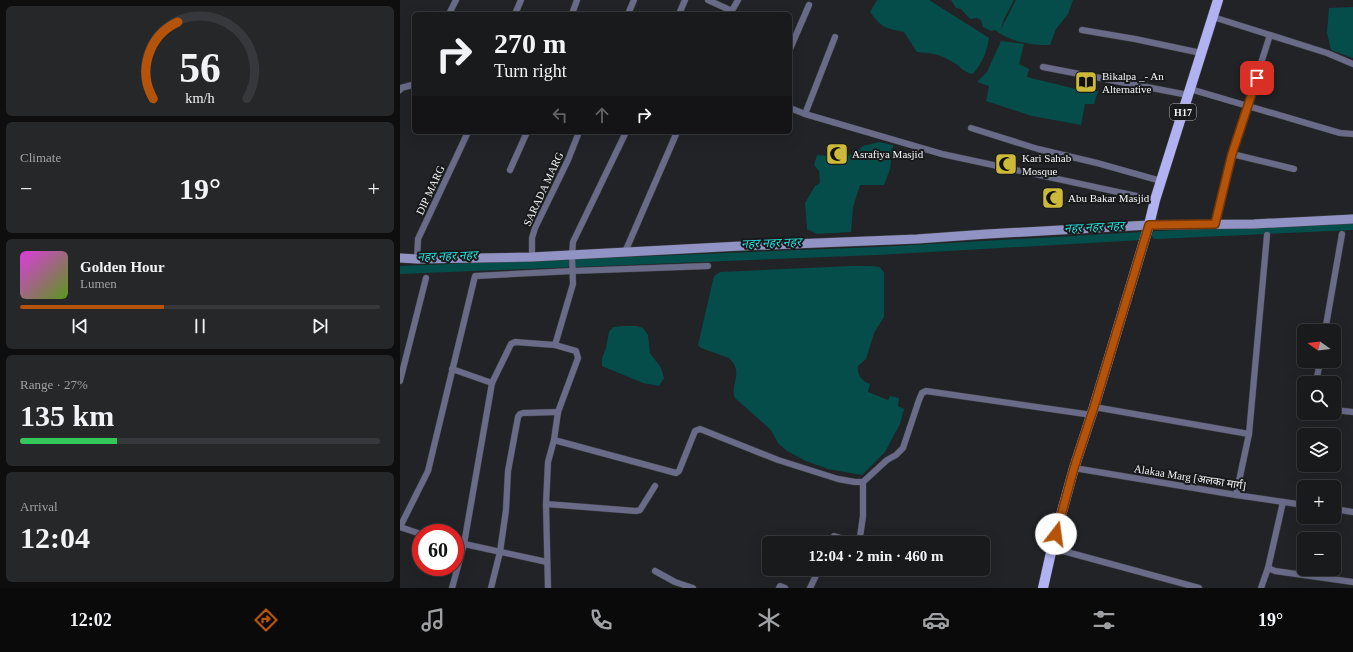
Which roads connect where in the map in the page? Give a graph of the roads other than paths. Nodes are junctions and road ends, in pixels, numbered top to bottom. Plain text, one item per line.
1 (456, 0) edge
2 (521, 0) edge
3 (578, 0) edge
4 (634, 0) edge
5 (685, 0) edge
6 (708, 0) edge
7 (738, 0) edge
8 (1218, 0) edge
9 (809, 5) dead end
10 (450, 12) edge
11 (516, 12) edge
12 (573, 12) edge
13 (629, 12) edge
14 (680, 12) edge
15 (729, 12) edge
16 (732, 12) edge
17 (1213, 17) junction
18 (1082, 30) dead end
19 (1270, 35) junction
20 (835, 37) dead end
21 (792, 44) edge
22 (1201, 53) junction
23 (1353, 64) edge
24 (1043, 67) dead end
25 (412, 86) edge
26 (400, 90) edge
27 (1189, 92) junction
28 (1248, 107) junction
29 (792, 109) edge
30 (805, 114) junction
31 (971, 128) dead end
32 (467, 134) edge
33 (525, 134) edge
34 (579, 134) edge
35 (625, 134) edge
36 (676, 134) edge
37 (1353, 134) edge
38 (1232, 154) junction
39 (1294, 169) dead end
40 (510, 170) dead end
41 (1161, 182) junction
42 (1155, 200) junction
43 (1353, 219) edge
44 (1215, 224) junction
45 (1149, 225) junction
46 (1342, 234) dead end
47 (1267, 235) dead end
48 (625, 252) junction
49 (532, 257) junction
50 (572, 257) junction
51 (400, 258) edge
52 (417, 259) junction
53 (708, 266) dead end
54 (572, 270) junction
55 (426, 278) dead end
56 (1326, 324) edge
57 (555, 345) junction
58 (452, 369) junction
59 (400, 381) edge
60 (492, 383) junction
61 (1093, 411) junction
62 (1341, 411) edge
63 (558, 412) junction
64 (1353, 412) edge
65 (1249, 434) junction
66 (554, 440) junction
67 (1074, 468) junction
68 (863, 482) junction
69 (655, 486) dead end
70 (1236, 495) junction
71 (1282, 502) junction
72 (546, 504) junction
73 (1297, 504) edge
74 (1341, 510) edge
75 (1353, 512) edge
76 (400, 527) edge
77 (412, 531) edge
78 (860, 536) edge
79 (464, 544) joint
80 (1052, 548) junction
81 (500, 552) junction
82 (547, 562) junction
83 (1268, 568) junction
84 (655, 570) dead end
85 (455, 576) edge
86 (816, 576) edge
87 (1353, 582) edge
88 (452, 588) edge
89 (491, 588) edge
90 (548, 588) edge
91 (693, 588) edge
92 (779, 588) edge
93 (785, 588) edge
94 (810, 588) edge
95 (1043, 588) edge
96 (1200, 588) edge
97 (1261, 588) edge

1 - 10 street
2 - 11 street
3 - 12 street
4 - 13 street
5 - 14 street
6 - 15 street
7 - 16 street
8 - 17 main road, H17
9 - 21 street
17 - 19 street
17 - 22 main road, H17
18 - 22 street
19 - 23 street
19 - 28 street
20 - 30 street
22 - 27 main road, H17
24 - 27 street
25 - 26 street
27 - 28 street
27 - 41 main road, H17
28 - 37 street
28 - 38 street
29 - 30 street
30 - 42 street
31 - 41 street
32 - 52 street, DIP MARG
33 - 40 street
34 - 49 street, SARADA MARG
35 - 50 street
36 - 48 street
38 - 39 street
38 - 44 street
41 - 42 main road, H17
42 - 45 main road, H17
43 - 44 main road
44 - 45 main road
45 - 48 main road
45 - 61 main road, H17
46 - 56 street
47 - 65 street
48 - 50 main road
49 - 50 main road
49 - 52 main road
50 - 54 street
51 - 52 main road
53 - 54 street
54 - 57 street
54 - 58 street
55 - 59 street
57 - 60 street
57 - 63 street
58 - 60 street
58 - 76 street
60 - 79 street
61 - 65 street
61 - 67 main road, H17
61 - 68 street
62 - 64 street
63 - 66 street
63 - 81 street
65 - 70 street
66 - 68 street
66 - 72 street
67 - 70 street, Alakaa Marg [अलका मार्ग]
67 - 80 main road, H17
68 - 78 street
69 - 72 street
70 - 71 street, Alakaa Marg [अलका मार्ग]
71 - 73 street, Alakaa Marg [अलका मार्ग]
71 - 83 street
72 - 82 street
74 - 75 street
76 - 77 street
79 - 81 street
80 - 95 main road, H17
80 - 96 street
81 - 82 street
81 - 89 street
82 - 90 street
83 - 87 street
83 - 97 street
84 - 91 street
85 - 88 street
86 - 94 street
92 - 93 street

